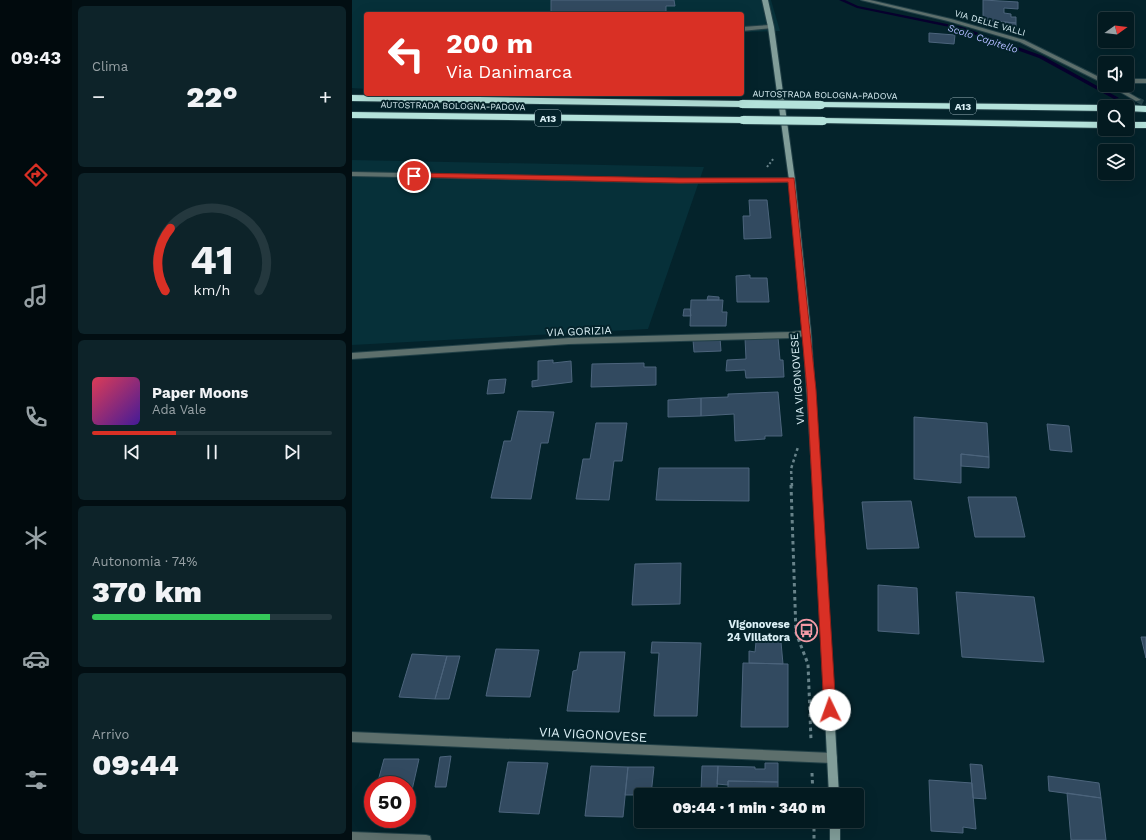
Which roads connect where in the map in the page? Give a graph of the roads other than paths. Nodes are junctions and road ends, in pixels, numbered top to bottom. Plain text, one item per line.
1 (765, 0) edge
2 (864, 0) edge
3 (771, 27) junction
4 (744, 29) edge
5 (1098, 79) edge
6 (1134, 81) edge
7 (1146, 81) edge
8 (1123, 92) edge
9 (352, 98) edge
10 (1138, 100) tunnel mouth
11 (1098, 108) edge
12 (1134, 108) edge
13 (1146, 109) tunnel mouth
14 (352, 115) edge
15 (1098, 125) edge
16 (1134, 125) edge
17 (1146, 126) edge
18 (352, 174) edge
19 (792, 180) junction
20 (807, 333) junction
21 (352, 356) edge
22 (352, 737) edge
23 (832, 758) junction
24 (834, 788) edge
25 (835, 828) edge
26 (352, 837) edge
27 (426, 840) edge
28 (836, 840) edge

1 - 3 main road, VIA VIGONOVESE
2 - 5 street, VIA DELLE VALLI
3 - 4 street
3 - 19 main road, VIA VIGONOVESE
6 - 7 street
8 - 10 street
9 - 11 highway, AUTOSTRADA BOLOGNA-PADOVA / A13, bridge
12 - 13 highway
14 - 15 highway, AUTOSTRADA BOLOGNA-PADOVA / A13, bridge
16 - 17 highway
18 - 19 street
19 - 20 main road, VIA VIGONOVESE
20 - 21 street, VIA GORIZIA
20 - 23 main road, VIA VIGONOVESE
22 - 23 street, VIA VIGONOVESE
23 - 24 main road, VIA VIGONOVESE
25 - 28 main road
26 - 27 street

